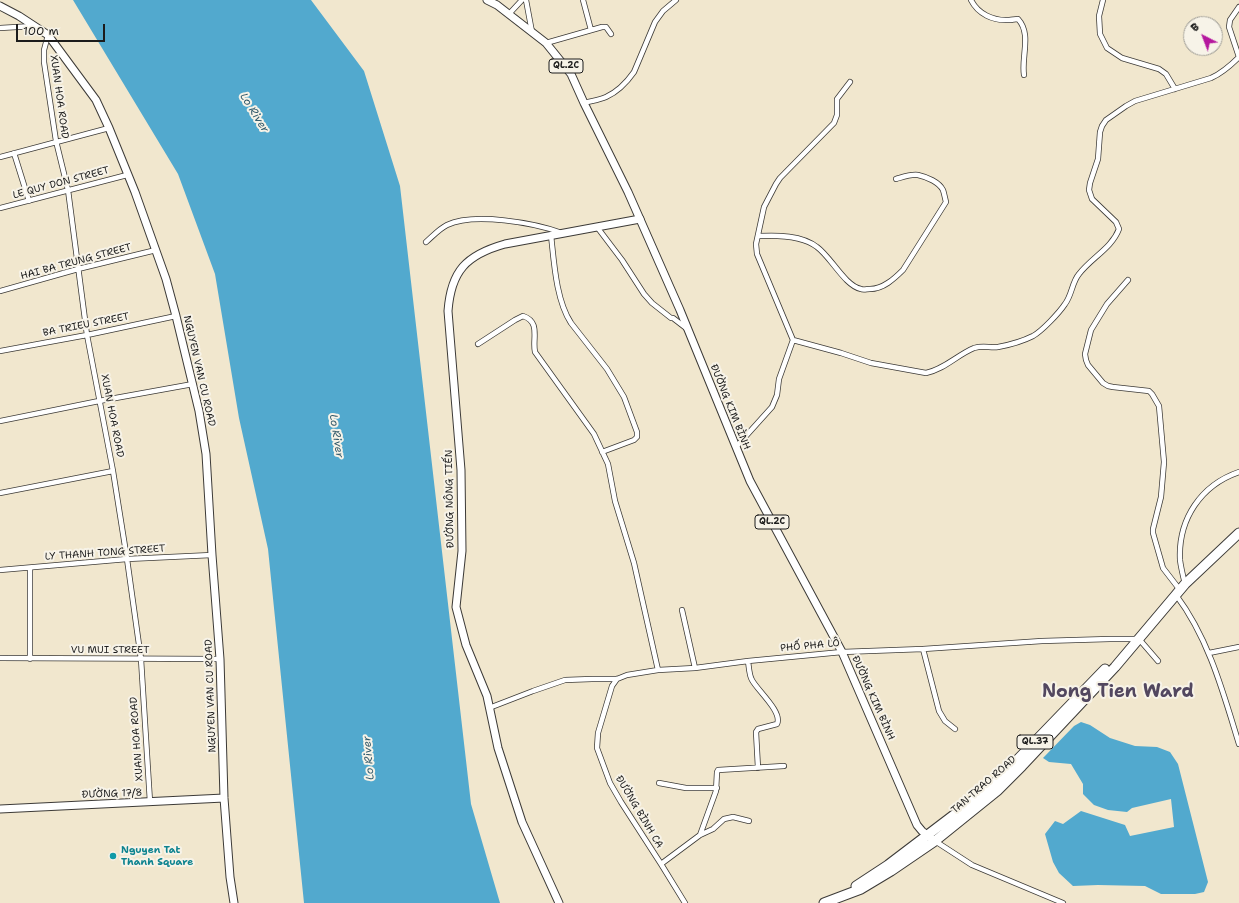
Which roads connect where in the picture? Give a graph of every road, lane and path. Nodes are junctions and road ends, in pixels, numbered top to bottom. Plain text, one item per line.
1 (487, 0) edge
2 (522, 0) edge
3 (526, 0) edge
4 (584, 0) edge
5 (676, 0) edge
6 (971, 0) edge
7 (1103, 0) edge
8 (0, 6) edge
9 (1239, 7) edge
10 (509, 14) junction
11 (35, 26) junction
12 (0, 28) edge
13 (591, 30) junction
14 (532, 32) junction
15 (611, 34) dead end
16 (48, 35) junction
17 (546, 43) junction
18 (1239, 57) edge
19 (1024, 74) dead end
20 (850, 82) dead end
21 (1175, 88) junction
22 (584, 103) junction
23 (109, 128) junction
24 (56, 141) junction
25 (14, 153) junction
26 (0, 157) edge
27 (127, 175) junction
28 (896, 179) dead end
29 (68, 190) junction
30 (29, 201) junction
31 (0, 208) edge
32 (640, 219) junction
33 (597, 227) junction
34 (563, 233) junction
35 (550, 235) junction
36 (758, 236) junction
37 (426, 242) dead end
38 (156, 250) junction
39 (78, 269) junction
40 (1128, 280) dead end
41 (0, 292) edge
42 (680, 310) junction
43 (176, 316) junction
44 (673, 318) junction
45 (688, 329) junction
46 (87, 335) junction
47 (793, 340) junction
48 (478, 344) dead end
49 (0, 351) edge
50 (193, 384) junction
51 (99, 401) junction
52 (0, 421) edge
53 (736, 447) junction
54 (602, 452) junction
55 (113, 471) junction
56 (1239, 472) edge
57 (0, 492) edge
58 (1239, 533) edge
59 (212, 555) junction
60 (127, 559) junction
61 (30, 568) junction
62 (0, 570) edge
63 (1180, 590) junction
64 (682, 610) dead end
65 (1137, 641) junction
66 (1239, 647) edge
67 (923, 649) junction
68 (842, 652) junction
69 (1209, 653) junction
70 (0, 658) edge
71 (30, 658) junction
72 (141, 659) junction
73 (220, 659) junction
74 (748, 661) junction
75 (1158, 661) dead end
76 (695, 668) junction
77 (658, 670) junction
78 (618, 679) junction
79 (489, 708) junction
80 (955, 729) dead end
81 (1239, 744) edge
82 (784, 766) dead end
83 (758, 768) junction
84 (659, 783) dead end
85 (716, 788) junction
86 (224, 798) junction
87 (150, 802) junction
88 (0, 808) edge
89 (749, 822) dead end
90 (700, 835) junction
91 (932, 838) junction
92 (661, 864) junction
93 (234, 903) edge
94 (559, 903) edge
95 (684, 903) edge
96 (824, 903) edge
97 (1063, 903) edge

1 - 10 street, ĐƯỜNG KIM BÌNH / QL.2C
2 - 10 street
3 - 14 street
4 - 13 street
5 - 22 street
6 - 19 street
7 - 21 street
8 - 11 street, NGUYEN VAN CU ROAD
9 - 18 street
10 - 14 street, ĐƯỜNG KIM BÌNH / QL.2C
11 - 12 street
11 - 16 street, NGUYEN VAN CU ROAD
13 - 15 street
13 - 17 street
14 - 17 street, ĐƯỜNG KIM BÌNH / QL.2C
16 - 23 street, NGUYEN VAN CU ROAD
16 - 24 street, XUAN HOA ROAD
17 - 22 street, ĐƯỜNG KIM BÌNH / QL.2C
18 - 21 street
20 - 36 street
21 - 47 street
22 - 32 street, ĐƯỜNG KIM BÌNH / QL.2C
23 - 24 street
23 - 27 street, NGUYEN VAN CU ROAD
24 - 25 street
24 - 29 street, XUAN HOA ROAD
25 - 26 street
25 - 30 street
27 - 29 street, LE QUY DON STREET
27 - 38 street, NGUYEN VAN CU ROAD
28 - 36 street
29 - 30 street, LE QUY DON STREET
29 - 39 street, XUAN HOA ROAD
30 - 31 street, LE QUY DON STREET
32 - 33 street, ĐƯỜNG NÔNG TIẾN
32 - 42 street, ĐƯỜNG KIM BÌNH / QL.2C
33 - 34 street, ĐƯỜNG NÔNG TIẾN
33 - 44 street
34 - 35 street, ĐƯỜNG NÔNG TIẾN
34 - 37 street
35 - 54 street
35 - 79 street, ĐƯỜNG NÔNG TIẾN
36 - 47 street
38 - 39 street, HAI BA TRUNG STREET
38 - 43 street, NGUYEN VAN CU ROAD
39 - 41 street, HAI BA TRUNG STREET
39 - 46 street, XUAN HOA ROAD
40 - 63 street
42 - 44 street
42 - 45 street, ĐƯỜNG KIM BÌNH / QL.2C
43 - 46 street, BA TRIEU STREET
43 - 50 street, NGUYEN VAN CU ROAD
44 - 45 street
45 - 53 street, ĐƯỜNG KIM BÌNH / QL.2C
46 - 49 street, BA TRIEU STREET
46 - 51 street, XUAN HOA ROAD
47 - 53 street
48 - 54 street
50 - 51 street
50 - 59 street, NGUYEN VAN CU ROAD
51 - 52 street
51 - 55 street, XUAN HOA ROAD
53 - 68 street, ĐƯỜNG KIM BÌNH / QL.2C
54 - 77 street
55 - 57 street
55 - 60 street, XUAN HOA ROAD
56 - 63 street
58 - 63 highway, TAN TRAO ROAD / QL.37
59 - 60 street, LY THANH TONG STREET
59 - 73 street, NGUYEN VAN CU ROAD
60 - 61 street, LY THANH TONG STREET
60 - 72 street, XUAN HOA ROAD
61 - 62 street, LY THANH TONG STREET
61 - 71 street
63 - 65 highway, TAN TRAO ROAD / QL.37
63 - 69 street
64 - 76 street
65 - 67 street, PHỐ PHA LÔ
65 - 75 street
65 - 91 highway, TAN TRAO ROAD / QL.37
66 - 69 street
67 - 68 street, PHỐ PHA LÔ
67 - 80 street
68 - 74 street, PHỐ PHA LÔ
68 - 91 street, ĐƯỜNG KIM BÌNH / QL.2C
69 - 81 street
70 - 71 street, VU MUI STREET
71 - 72 street, VU MUI STREET
72 - 73 street, VU MUI STREET
72 - 87 street, XUAN HOA ROAD
73 - 86 street, NGUYEN VAN CU ROAD
74 - 76 street, PHỐ PHA LÔ
74 - 83 street
76 - 77 street, PHỐ PHA LÔ
77 - 78 street, PHỐ PHA LÔ
78 - 79 street, PHỐ PHA LÔ
78 - 92 street, ĐƯỜNG BÌNH CA
79 - 94 street, ĐƯỜNG NÔNG TIẾN
82 - 83 street
83 - 85 street
84 - 85 street
85 - 90 street
86 - 87 street, ĐƯỜNG 17/8
86 - 93 street, NGUYEN VAN CU ROAD
87 - 88 street, ĐƯỜNG 17/8
89 - 90 street
90 - 92 street
91 - 96 highway, TAN TRAO ROAD / QL.37
91 - 97 street
92 - 95 street, ĐƯỜNG BÌNH CA

